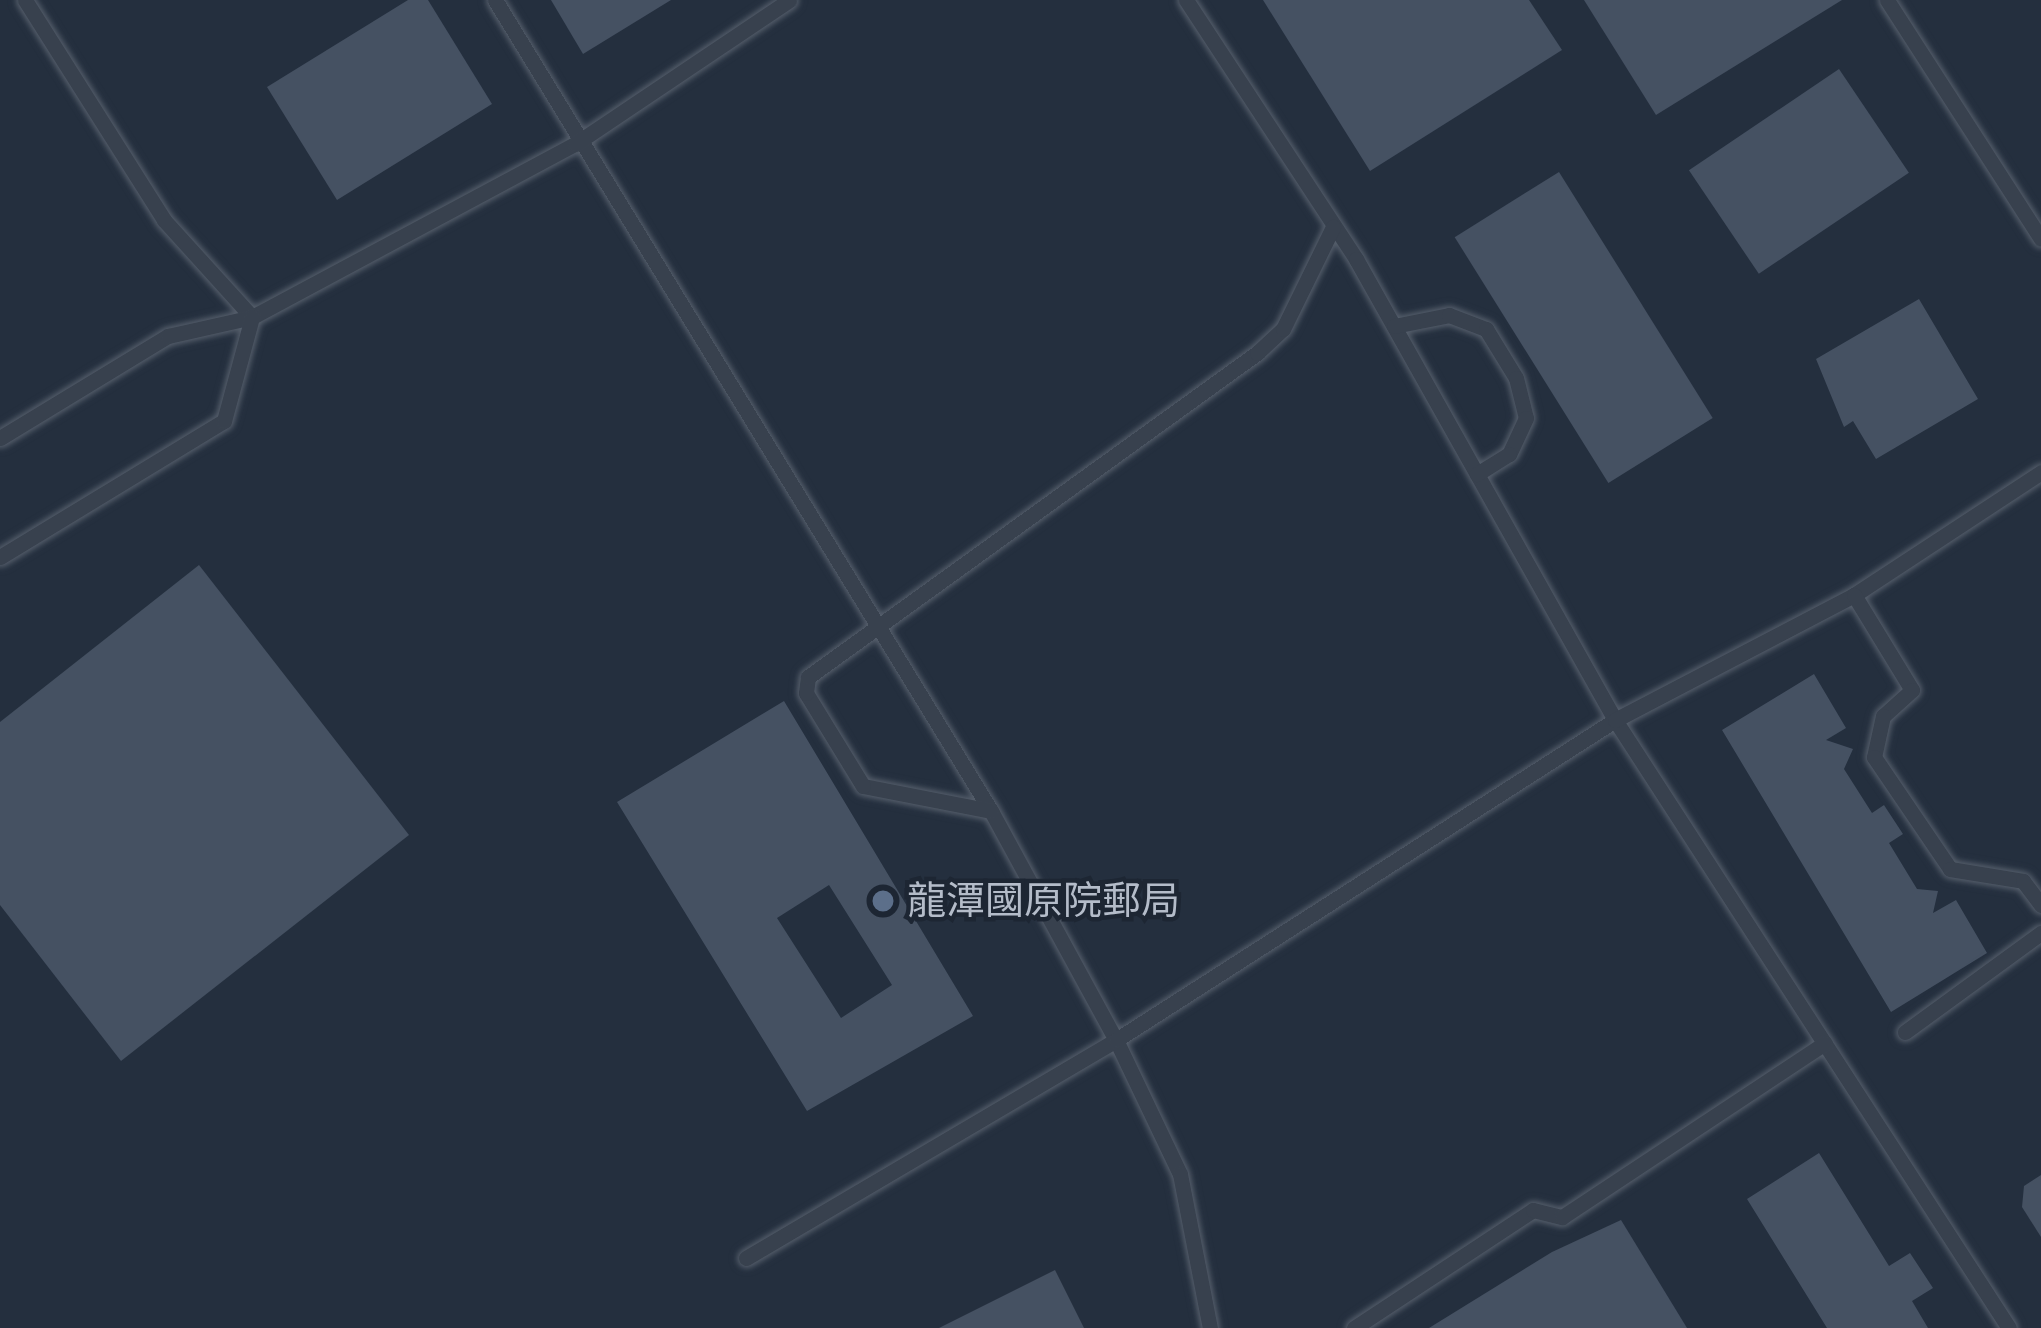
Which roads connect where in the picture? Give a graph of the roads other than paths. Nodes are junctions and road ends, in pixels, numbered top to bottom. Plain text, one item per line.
1 (25, 0) edge
2 (495, 0) edge
3 (789, 0) edge
4 (1186, 0) edge
5 (1887, 0) edge
6 (575, 144) junction
7 (1333, 227) junction
8 (2041, 239) edge
9 (252, 317) junction
10 (1394, 326) junction
11 (0, 438) edge
12 (2041, 472) edge
13 (1477, 474) junction
14 (0, 556) edge
15 (1854, 595) junction
16 (868, 623) junction
17 (1615, 720) junction
18 (991, 812) junction
19 (2041, 905) edge
20 (2041, 933) edge
21 (1905, 1032) dead end
22 (1116, 1040) junction
23 (1826, 1043) junction
24 (746, 1258) dead end
25 (1210, 1328) edge
26 (1354, 1328) edge
27 (2009, 1328) edge

1 - 9 lane
2 - 6 lane
3 - 6 lane
4 - 7 lane
5 - 8 lane
6 - 9 lane
6 - 16 lane
7 - 10 lane
7 - 16 lane
9 - 11 lane
9 - 14 lane
10 - 13 lane
10 - 13 lane
12 - 15 lane
13 - 17 lane
15 - 17 lane
15 - 19 lane
16 - 18 lane
16 - 18 lane
17 - 22 lane
17 - 23 lane
18 - 22 lane
20 - 21 lane
22 - 24 lane
22 - 25 lane
23 - 26 lane
23 - 27 lane

